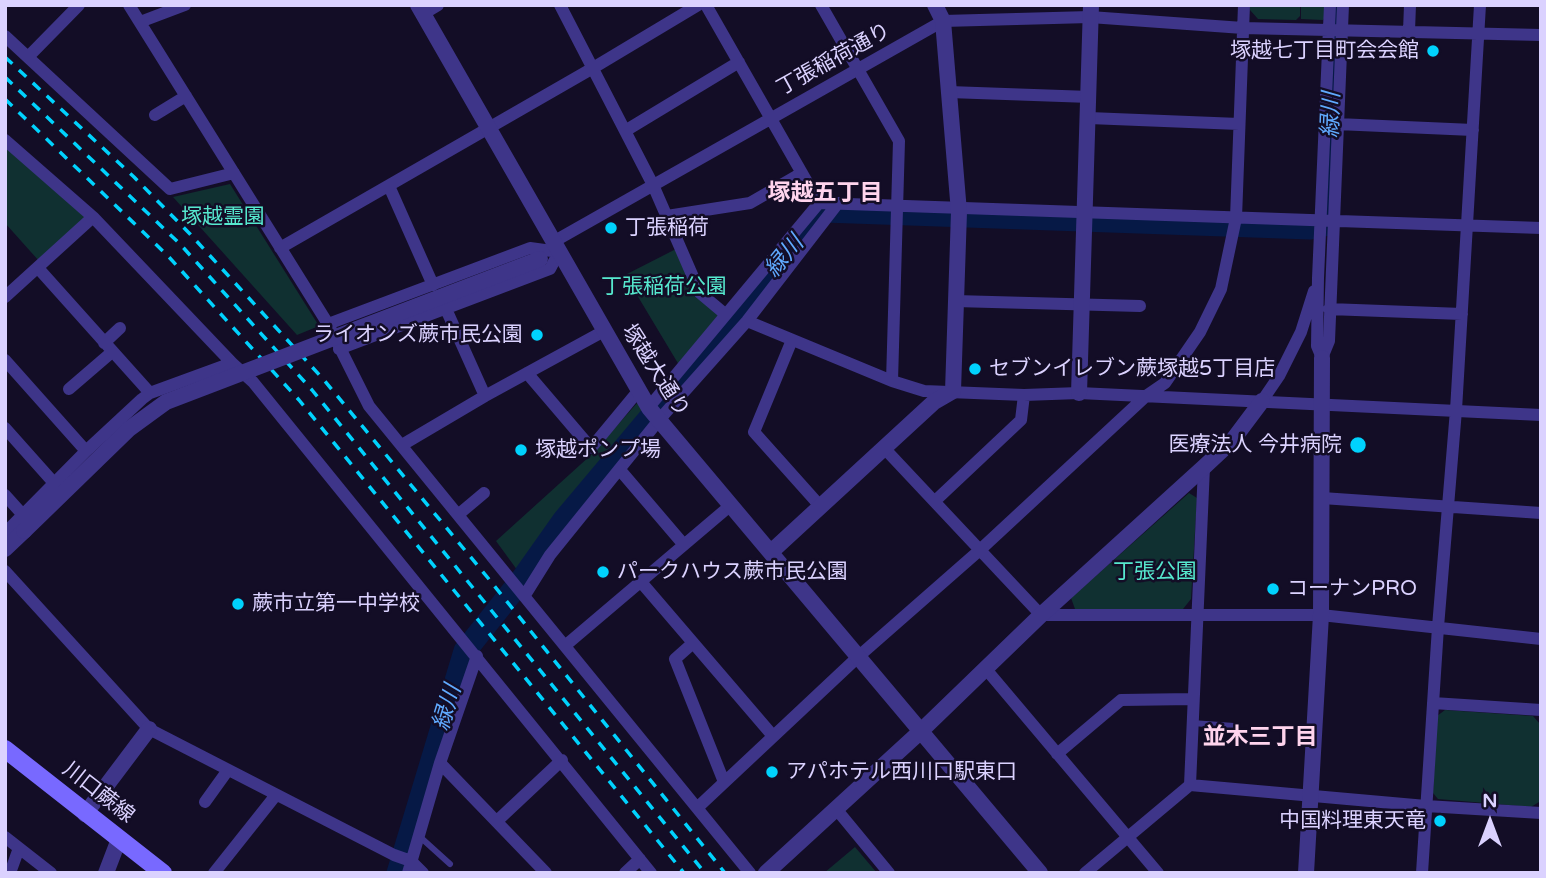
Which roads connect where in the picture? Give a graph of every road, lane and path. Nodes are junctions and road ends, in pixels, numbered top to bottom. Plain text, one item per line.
1 (79, 5) edge
2 (129, 5) edge
3 (185, 5) edge
4 (439, 5) edge
5 (560, 5) edge
6 (698, 5) edge
7 (706, 5) edge
8 (821, 5) edge
9 (934, 5) edge
10 (1244, 5) edge
11 (1330, 5) edge
12 (1342, 5) edge
13 (1410, 5) edge
14 (1480, 5) edge
15 (420, 10) edge
16 (1091, 11) edge
17 (943, 21) junction
18 (140, 22) junction
19 (1243, 27) junction
20 (1335, 29) junction
21 (1409, 31) junction
22 (1478, 33) junction
23 (1541, 35) edge
24 (5, 36) edge
25 (29, 58) junction
26 (738, 62) junction
27 (593, 68) junction
28 (857, 70) junction
29 (949, 92) junction
30 (186, 96) junction
31 (1090, 97) junction
32 (155, 115) dead end
33 (771, 118) junction
34 (1089, 118) junction
35 (1239, 124) junction
36 (1337, 124) junction
37 (488, 128) junction
38 (1473, 130) junction
39 (625, 131) junction
40 (5, 140) edge
41 (233, 173) junction
42 (802, 173) junction
43 (653, 185) junction
44 (389, 186) junction
45 (819, 203) junction
46 (838, 204) junction
47 (896, 210) junction
48 (959, 214) junction
49 (667, 216) junction
50 (93, 217) junction
51 (1085, 218) junction
52 (1236, 223) junction
53 (1326, 223) junction
54 (1467, 225) junction
55 (1541, 228) edge
56 (556, 247) junction
57 (280, 248) junction
58 (38, 268) junction
59 (1318, 278) junction
60 (433, 285) junction
61 (5, 297) edge
62 (955, 301) junction
63 (1082, 304) junction
64 (1140, 306) dead end
65 (446, 309) junction
66 (1329, 309) junction
67 (725, 314) junction
68 (1462, 314) junction
69 (747, 321) junction
70 (328, 324) junction
71 (120, 328) dead end
72 (604, 331) junction
73 (792, 340) junction
74 (108, 347) junction
75 (339, 349) junction
76 (1322, 358) junction
77 (5, 360) edge
78 (232, 363) junction
79 (527, 373) junction
80 (892, 381) junction
81 (69, 389) dead end
82 (639, 390) junction
83 (953, 391) junction
84 (149, 393) junction
85 (1079, 393) junction
86 (1024, 395) junction
87 (485, 396) junction
88 (1146, 396) junction
89 (1262, 401) junction
90 (1322, 404) junction
91 (1456, 411) junction
92 (654, 414) junction
93 (1541, 415) edge
94 (5, 428) edge
95 (402, 445) junction
96 (885, 449) junction
97 (86, 451) junction
98 (1204, 467) junction
99 (620, 470) junction
100 (54, 483) junction
101 (484, 493) dead end
102 (5, 495) edge
103 (1322, 499) junction
104 (935, 501) junction
105 (731, 505) junction
106 (821, 507) junction
107 (1449, 508) junction
108 (1541, 513) edge
109 (459, 514) junction
110 (24, 523) junction
111 (5, 533) edge
112 (684, 545) junction
113 (5, 549) edge
114 (981, 549) junction
115 (771, 552) junction
116 (5, 571) edge
117 (641, 582) junction
118 (524, 594) junction
119 (1196, 614) junction
120 (1041, 615) junction
121 (1321, 615) junction
122 (1438, 627) junction
123 (1541, 639) edge
124 (693, 643) junction
125 (566, 645) junction
126 (477, 656) junction
127 (859, 656) junction
128 (985, 668) junction
129 (1193, 699) junction
130 (1433, 703) junction
131 (1541, 710) edge
132 (1192, 723) junction
133 (1234, 726) dead end
134 (149, 729) junction
135 (921, 731) junction
136 (773, 736) junction
137 (5, 749) edge
138 (1057, 754) junction
139 (562, 760) junction
140 (440, 763) junction
141 (228, 770) junction
142 (724, 782) junction
143 (1190, 785) junction
144 (276, 795) junction
145 (1311, 796) junction
146 (205, 803) dead end
147 (1426, 806) junction
148 (697, 808) junction
149 (837, 810) junction
150 (1541, 813) edge
151 (85, 814) junction
152 (497, 821) junction
153 (419, 835) junction
154 (1128, 836) junction
155 (5, 837) edge
156 (119, 839) junction
157 (19, 848) junction
158 (640, 859) junction
159 (450, 864) dead end
160 (410, 867) edge
161 (10, 873) edge
162 (51, 873) edge
163 (106, 873) edge
164 (163, 873) edge
165 (214, 873) edge
166 (423, 873) edge
167 (546, 873) edge
168 (625, 873) edge
169 (651, 873) edge
170 (750, 873) edge
171 (766, 873) edge
172 (889, 873) edge
173 (1040, 873) edge
174 (1085, 873) edge
175 (1158, 873) edge
176 (1306, 873) edge
177 (1422, 873) edge

1 - 25 street
2 - 18 street
3 - 18 street
4 - 15 street
5 - 27 street
6 - 27 street
7 - 26 street
8 - 28 street
9 - 17 street
10 - 19 street
11 - 20 street
12 - 20 street
13 - 21 street
14 - 22 street
15 - 37 street, 塚越大通り
16 - 17 street, 丁張稲荷通り
16 - 19 street, 丁張稲荷通り
16 - 31 street
17 - 28 street, 丁張稲荷通り
17 - 29 street
18 - 30 street
19 - 20 street, 丁張稲荷通り
19 - 35 street
20 - 21 street, 丁張稲荷通り
20 - 36 street
20 - 53 street
21 - 22 street, 丁張稲荷通り
22 - 23 street, 丁張稲荷通り
22 - 38 street
24 - 25 street
25 - 41 street
26 - 33 street
26 - 39 street
27 - 37 street
27 - 39 street
28 - 33 street, 丁張稲荷通り
28 - 47 street
29 - 31 street
29 - 48 street
30 - 32 street
30 - 41 street
31 - 34 street
33 - 42 street
33 - 43 street, 丁張稲荷通り
34 - 35 street
34 - 51 street
35 - 52 street
36 - 38 street
36 - 53 street
37 - 44 street
37 - 56 street, 塚越大通り
38 - 54 street
39 - 43 street
40 - 50 street
41 - 57 street
42 - 45 street
42 - 49 street
43 - 49 street
43 - 56 street, 丁張稲荷通り
44 - 57 street
44 - 60 street
45 - 46 street
45 - 67 street
46 - 47 street
46 - 69 street
47 - 48 street
47 - 80 street
48 - 51 street
48 - 62 street
49 - 67 street
50 - 58 street
50 - 78 street
51 - 52 street
51 - 63 street
52 - 53 street
52 - 88 street
53 - 54 street
53 - 59 street
53 - 66 street
54 - 55 street
54 - 68 street
56 - 60 street
56 - 65 street, 丁張稲荷通り
56 - 72 street, 塚越大通り
56 - 110 street, bridge
57 - 70 street
58 - 61 street
58 - 74 street
59 - 76 street
59 - 89 street
60 - 70 street
62 - 63 street
62 - 83 street
63 - 64 street
63 - 85 street
65 - 75 street, 丁張稲荷通り
65 - 87 street
66 - 68 street
66 - 76 street
67 - 92 street
68 - 91 street
69 - 73 street
69 - 92 street
70 - 75 street
71 - 74 street
72 - 79 street
72 - 82 street, 塚越大通り
73 - 80 street
73 - 106 street
74 - 81 street
74 - 84 street
75 - 95 street
76 - 90 street
77 - 97 street
78 - 84 street
78 - 126 street
79 - 82 street
79 - 87 street
80 - 83 street
82 - 92 street, 塚越大通り
83 - 86 street
83 - 96 street
84 - 97 street
85 - 86 street
85 - 88 street
86 - 104 street
87 - 95 street
88 - 89 street
88 - 114 street
89 - 90 street
89 - 98 street
90 - 91 street
90 - 103 street
91 - 93 street
91 - 107 street
92 - 99 street
92 - 105 street, 塚越大通り
94 - 100 street
95 - 109 street
96 - 104 street
96 - 106 street
97 - 100 street
98 - 119 street
98 - 120 street
99 - 112 street
99 - 118 street
100 - 110 street
101 - 109 street
102 - 110 street
103 - 107 street
103 - 121 street
104 - 114 street
105 - 112 street
105 - 115 street, 塚越大通り
106 - 115 street
107 - 108 street
107 - 122 street
109 - 118 street
110 - 111 street
110 - 113 street
112 - 117 street
114 - 120 street
114 - 127 street
115 - 127 street, 塚越大通り
116 - 134 street
117 - 124 street
117 - 125 street
118 - 125 street
119 - 120 street
119 - 121 street
119 - 129 street
120 - 128 street
121 - 122 street
121 - 145 street
122 - 123 street
122 - 130 street
124 - 136 street
124 - 142 street
125 - 148 street
126 - 139 street
126 - 140 street
127 - 135 street, 塚越大通り
127 - 136 street
128 - 135 street
128 - 138 street
129 - 132 street
129 - 138 street
130 - 131 street
130 - 147 street
132 - 133 lane
132 - 143 street
134 - 141 street
134 - 151 street
135 - 149 street
135 - 173 street, 塚越大通り
136 - 142 street
137 - 151 main road, 川口蕨線
138 - 154 street
139 - 152 street
139 - 158 street
140 - 152 street
140 - 153 street
141 - 144 street
141 - 146 street
142 - 148 street
143 - 145 street
143 - 154 street
144 - 160 street
144 - 165 street
145 - 147 street
145 - 176 street
147 - 150 street
147 - 177 street
148 - 170 street
149 - 171 street
149 - 172 street
151 - 156 main road, 川口蕨線
152 - 167 street
153 - 159 lane
153 - 160 street
154 - 174 street
154 - 175 street
155 - 157 street
156 - 163 street
156 - 164 main road, 川口蕨線
157 - 161 street
157 - 162 street
158 - 168 street
158 - 169 street
160 - 166 street

